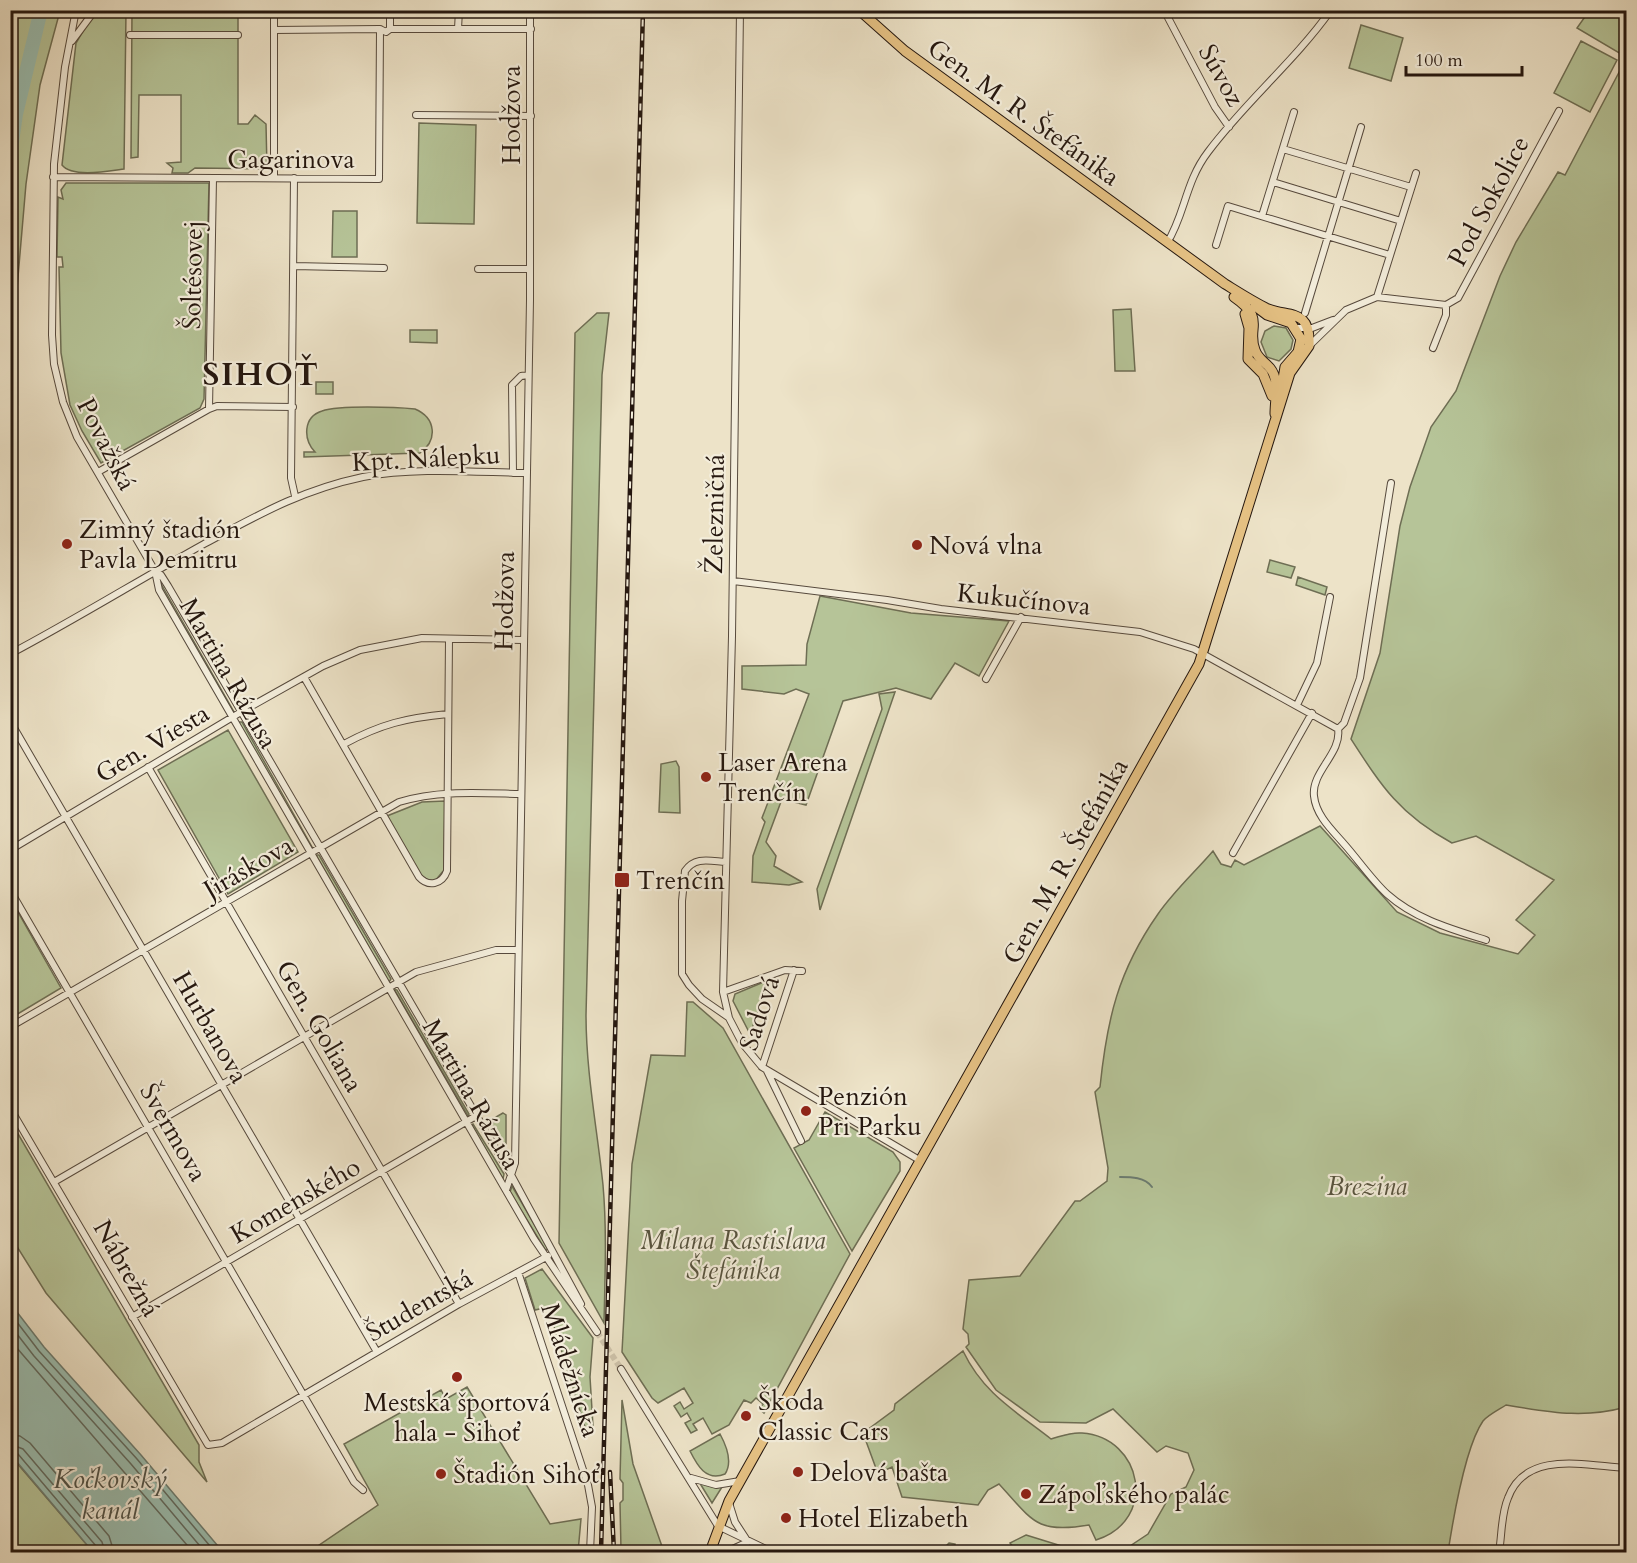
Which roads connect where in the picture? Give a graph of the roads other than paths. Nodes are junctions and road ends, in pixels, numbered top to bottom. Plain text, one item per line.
1 (76, 10) edge
2 (95, 10) edge
3 (274, 10) edge
4 (390, 10) edge
5 (459, 10) edge
6 (530, 10) edge
7 (740, 10) edge
8 (859, 10) edge
9 (1164, 10) edge
10 (1331, 10) edge
11 (380, 29) junction
12 (390, 29) junction
13 (459, 29) junction
14 (531, 29) junction
15 (274, 30) junction
16 (130, 35) dead end
17 (238, 35) dead end
18 (69, 44) junction
19 (1559, 111) dead end
20 (1294, 112) dead end
21 (416, 115) dead end
22 (531, 116) junction
23 (1229, 127) junction
24 (1361, 127) dead end
25 (1283, 149) junction
26 (1350, 168) junction
27 (1416, 173) dead end
28 (53, 177) junction
29 (213, 178) junction
30 (274, 178) junction
31 (294, 178) junction
32 (1273, 182) junction
33 (1411, 188) junction
34 (1339, 203) junction
35 (1262, 216) junction
36 (1401, 221) junction
37 (1328, 236) junction
38 (1167, 243) junction
39 (1216, 245) dead end
40 (1390, 255) junction
41 (294, 266) junction
42 (384, 268) dead end
43 (478, 269) dead end
44 (530, 269) junction
45 (1238, 296) junction
46 (1377, 297) junction
47 (1446, 305) junction
48 (1278, 319) junction
49 (1334, 320) junction
50 (1306, 321) junction
51 (1296, 328) junction
52 (1254, 333) junction
53 (1309, 346) junction
54 (1433, 348) dead end
55 (1247, 350) junction
56 (1298, 362) junction
57 (1284, 367) junction
58 (1269, 368) junction
59 (528, 375) junction
60 (1278, 404) junction
61 (292, 407) junction
62 (209, 409) junction
63 (98, 472) junction
64 (513, 473) junction
65 (526, 473) junction
66 (1391, 483) dead end
67 (295, 496) junction
68 (155, 572) junction
69 (733, 582) junction
70 (1330, 597) dead end
71 (1021, 617) junction
72 (449, 639) junction
73 (524, 640) junction
74 (10, 654) edge
75 (1203, 654) junction
76 (304, 677) junction
77 (986, 679) dead end
78 (1297, 705) junction
79 (241, 712) junction
80 (1312, 713) junction
81 (448, 714) junction
82 (232, 718) junction
83 (10, 721) edge
84 (1338, 729) junction
85 (344, 744) junction
86 (148, 767) junction
87 (447, 793) junction
88 (520, 794) junction
89 (382, 812) junction
90 (66, 816) junction
91 (320, 847) junction
92 (10, 850) edge
93 (310, 852) junction
94 (1233, 853) dead end
95 (726, 862) junction
96 (10, 890) edge
97 (226, 902) junction
98 (1486, 940) dead end
99 (144, 950) junction
100 (518, 950) junction
101 (794, 970) junction
102 (802, 971) dead end
103 (398, 983) junction
104 (389, 988) junction
105 (723, 992) junction
106 (70, 993) junction
107 (729, 1018) junction
108 (10, 1028) edge
109 (304, 1036) junction
110 (764, 1069) junction
111 (222, 1085) junction
112 (10, 1108) edge
113 (476, 1116) junction
114 (467, 1122) junction
115 (149, 1127) junction
116 (801, 1141) dead end
117 (921, 1161) junction
118 (382, 1172) junction
119 (510, 1173) junction
120 (54, 1182) junction
121 (506, 1190) junction
122 (300, 1219) junction
123 (554, 1252) junction
124 (545, 1258) junction
125 (227, 1262) junction
126 (518, 1272) junction
127 (459, 1305) junction
128 (132, 1317) junction
129 (377, 1352) junction
130 (621, 1369) tunnel mouth
131 (304, 1394) junction
132 (212, 1445) joint
133 (1626, 1468) edge
134 (690, 1478) junction
135 (740, 1481) junction
136 (363, 1490) dead end
137 (729, 1501) junction
138 (718, 1526) junction
139 (748, 1542) junction
140 (590, 1552) edge
141 (710, 1552) edge
142 (726, 1552) edge
143 (772, 1552) edge
144 (1499, 1552) edge

1 - 18 street, Považská
2 - 18 street
3 - 15 street
4 - 12 street
5 - 13 street
6 - 14 street, Hodžova
7 - 69 street, Železničná
8 - 38 main road, Gen. M. R. Štefánika
9 - 23 street, Súvoz
10 - 23 street
11 - 12 street
11 - 15 street
11 - 31 street, Gagarinova
12 - 13 street
13 - 14 street
14 - 22 street, Hodžova
15 - 30 street
16 - 17 street
18 - 28 street, Považská
19 - 47 street, Pod Sokolice
20 - 25 street
21 - 22 street
22 - 44 street, Hodžova
23 - 38 street
24 - 26 street
25 - 26 street
25 - 32 street
26 - 33 street
26 - 34 street
27 - 33 street
28 - 29 street, Gagarinova
28 - 63 street, Považská
29 - 30 street, Gagarinova
29 - 62 street, Šoltésovej
30 - 31 street, Gagarinova
31 - 41 street
32 - 34 street
32 - 35 street
33 - 36 street
34 - 36 street
34 - 37 street
35 - 37 street
35 - 39 street
36 - 40 street
37 - 40 street
37 - 50 street
38 - 45 main road, Gen. M. R. Štefánika
40 - 46 street
41 - 42 street
41 - 61 street
43 - 44 street
44 - 59 street, Hodžova
45 - 48 main road
45 - 50 main road
45 - 52 main road
45 - 55 main road
46 - 47 street
46 - 49 street
47 - 54 street, Pod Sokolice
48 - 51 main road
48 - 52 main road
49 - 50 street
49 - 53 street
50 - 51 street
50 - 53 main road
51 - 57 main road
52 - 55 main road
52 - 58 main road
53 - 56 main road
55 - 60 main road
56 - 57 main road
56 - 60 main road
57 - 58 main road
57 - 60 main road
58 - 60 main road
59 - 64 street
59 - 65 street, Hodžova
60 - 75 main road, Gen. M. R. Štefánika
61 - 62 street
61 - 67 street
62 - 63 street
63 - 68 street, Považská
64 - 65 street, Kpt. Nálepku
64 - 67 street, Kpt. Nálepku
65 - 73 street, Hodžova
66 - 84 street
67 - 68 street, Kpt. Nálepku
68 - 74 street, Kpt. Nálepku
68 - 79 street, Martina Rázusa
68 - 82 street, Martina Rázusa
69 - 71 street, Kukučínova
69 - 95 street, Železničná
70 - 78 street
71 - 75 street, Kukučínova
71 - 77 street
72 - 73 street, Gen. Viesta
72 - 76 street, Gen. Viesta
72 - 81 street
73 - 88 street, Hodžova
75 - 78 street, Kukučínova
75 - 117 main road, Gen. M. R. Štefánika
76 - 79 street, Gen. Viesta
76 - 85 street
78 - 80 street, Kukučínova
79 - 82 street, Gen. Viesta
79 - 91 street, Martina Rázusa
80 - 84 street, Kukučínova
80 - 94 street
81 - 85 street
81 - 87 street
82 - 86 street, Gen. Viesta
82 - 93 street, Martina Rázusa
83 - 90 street, Hurbanova
84 - 98 street
85 - 89 street
86 - 90 street, Gen. Viesta
86 - 97 street, Gen. Goliana
87 - 88 street, Jiráskova
87 - 89 street, Jiráskova
87 - 89 street
88 - 100 street, Hodžova
89 - 91 street, Jiráskova
90 - 92 street, Gen. Viesta
90 - 99 street, Hurbanova
91 - 93 street, Jiráskova
91 - 103 street, Martina Rázusa
93 - 97 street, Jiráskova
93 - 104 street, Martina Rázusa
95 - 105 street, Železničná
95 - 107 street
96 - 106 street, Švermova
97 - 99 street, Jiráskova
97 - 109 street, Gen. Goliana
99 - 106 street, Jiráskova
99 - 111 street, Hurbanova
100 - 103 street
100 - 119 street, Hodžova
101 - 102 street
101 - 105 street
101 - 110 street, Sadová
103 - 104 street
103 - 113 street, Martina Rázusa
104 - 109 street
104 - 114 street, Martina Rázusa
105 - 107 street, Železničná
106 - 108 street, Jiráskova
106 - 115 street, Švermova
107 - 110 street
109 - 111 street
109 - 118 street, Gen. Goliana
110 - 116 street
110 - 117 street
111 - 115 street
111 - 122 street, Hurbanova
112 - 120 street, Nábrežná
113 - 114 street, Komenského
113 - 119 street, Martina Rázusa
114 - 118 street, Komenského
114 - 121 street, Martina Rázusa
115 - 120 street
115 - 125 street, Švermova
117 - 135 main road, Gen. M. R. Štefánika
118 - 122 street, Komenského
118 - 127 street, Gen. Goliana
119 - 121 street, Hodžova
119 - 123 street, Martina Rázusa
120 - 128 street, Nábrežná
121 - 124 street, Martina Rázusa
122 - 125 street, Komenského
122 - 129 street, Hurbanova
123 - 124 street, Študentská
123 - 124 street, Martina Rázusa
124 - 126 street, Študentská
125 - 128 street, Komenského
125 - 131 street, Švermova
126 - 127 street, Študentská
126 - 140 street, Mládežnícka
127 - 129 street, Študentská
128 - 132 street, Nábrežná
129 - 131 street, Študentská
130 - 134 street
131 - 132 street, Študentská
131 - 136 street
133 - 144 street
134 - 135 street
134 - 138 street
135 - 137 main road
137 - 138 main road
137 - 139 street
138 - 139 street
138 - 141 main road
139 - 142 street
139 - 143 street

